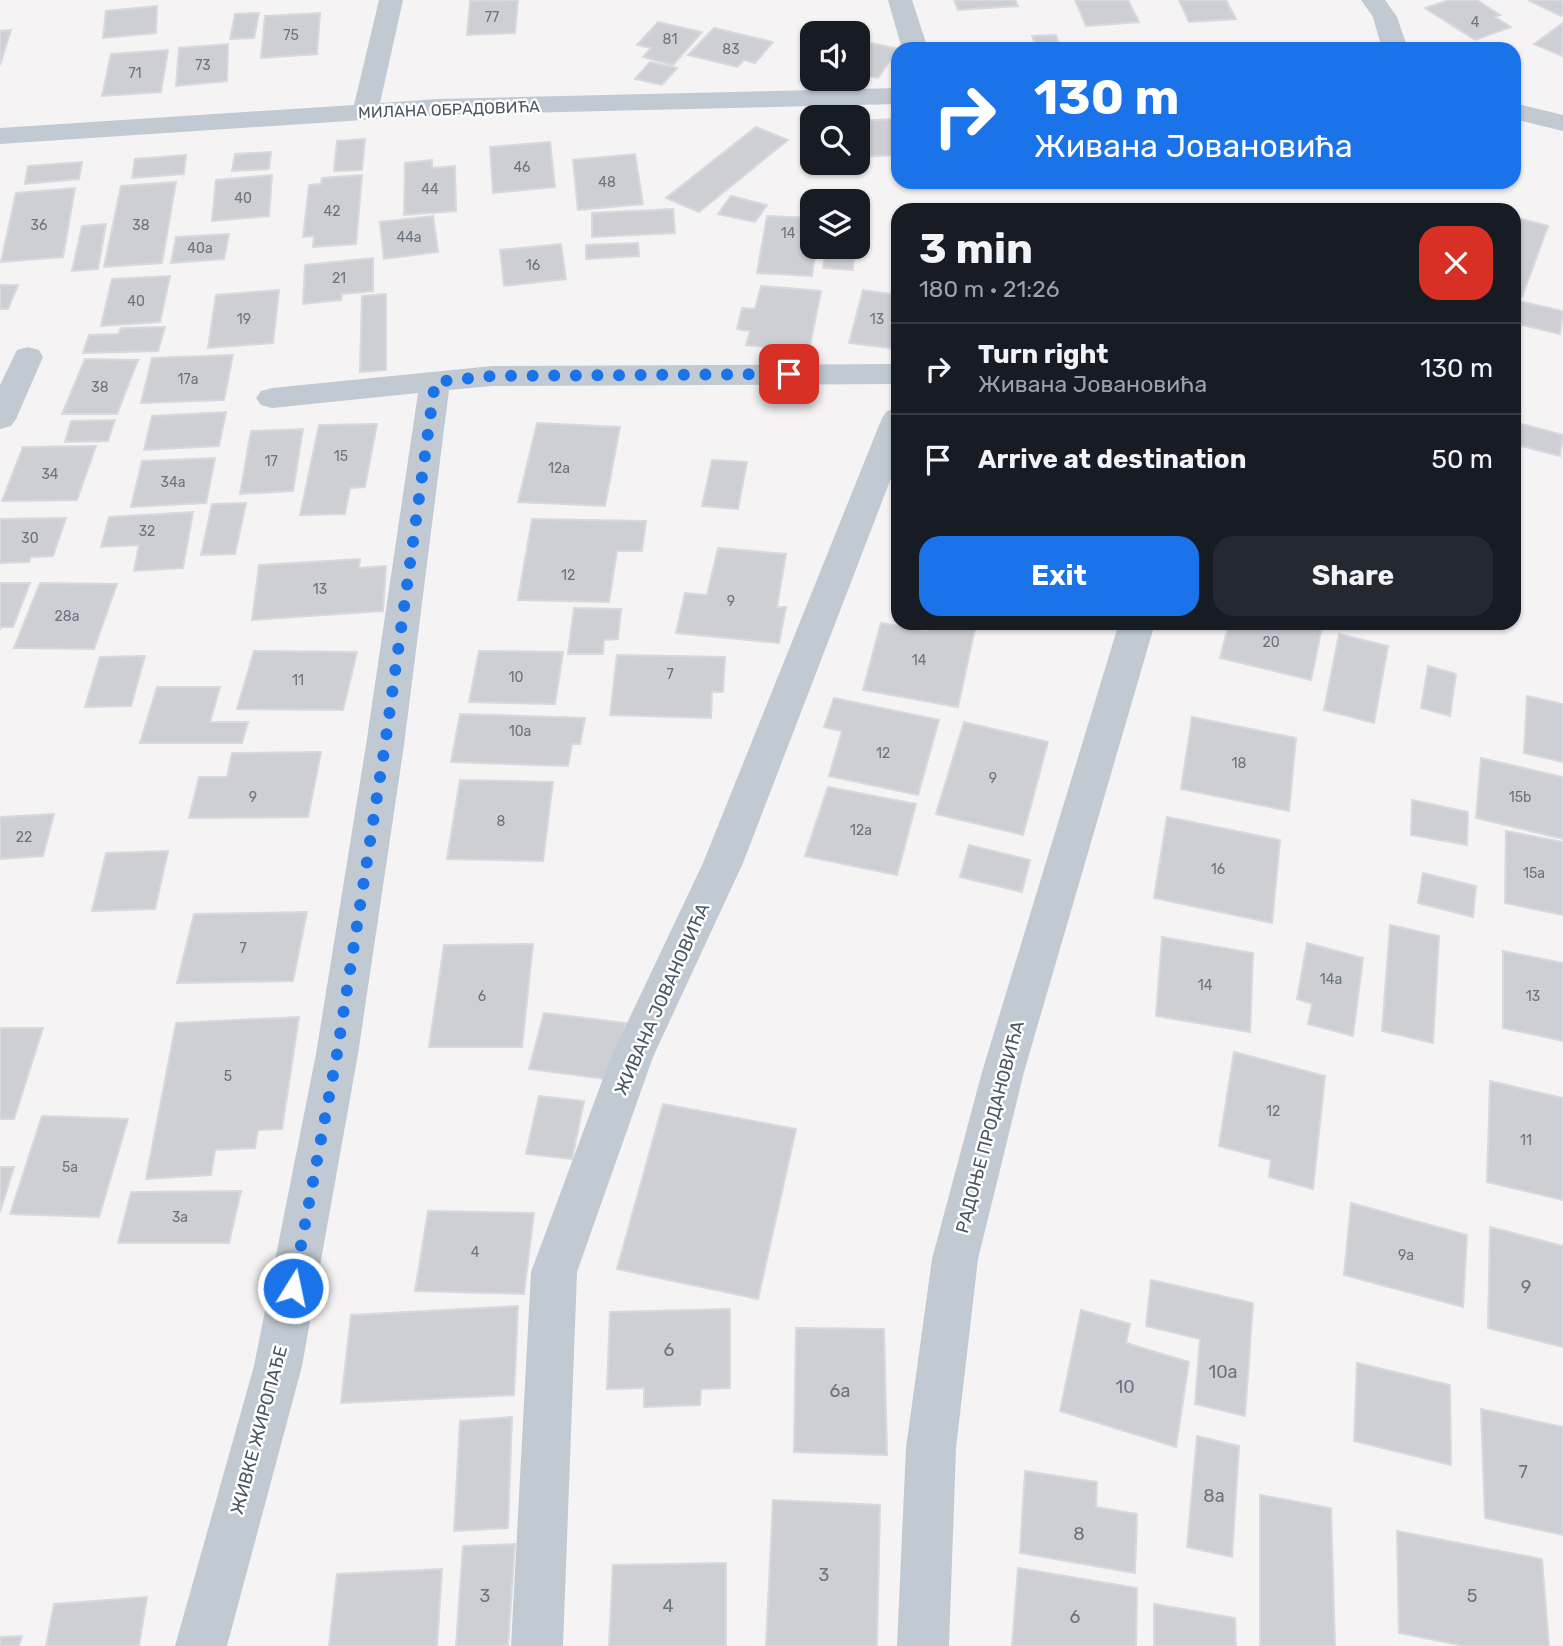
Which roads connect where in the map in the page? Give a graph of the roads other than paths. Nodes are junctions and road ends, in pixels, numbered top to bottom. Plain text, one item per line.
1 (391, 0) edge
2 (900, 0) edge
3 (1373, 0) edge
4 (913, 42) edge
5 (1393, 42) edge
6 (891, 96) edge
7 (365, 112) junction
8 (1521, 113) edge
9 (1563, 123) edge
10 (0, 136) edge
11 (28, 357) dead end
12 (891, 374) edge
13 (435, 382) junction
14 (272, 398) dead end
15 (0, 419) edge
16 (891, 436) edge
17 (1135, 630) edge
18 (201, 1646) edge
19 (537, 1646) edge
20 (923, 1646) edge

1 - 7 street
2 - 4 street
3 - 5 street
6 - 7 street, МИЛАНА ОБРАДОВИЋА
7 - 10 street, МИЛАНА ОБРАДОВИЋА
8 - 9 street
11 - 15 street
12 - 13 street
13 - 14 street
13 - 18 street, ЖИВКЕ ЖИРОПАЂЕ
16 - 19 street, ЖИВАНА ЈОВАНОВИЋА
17 - 20 street, РАДОЊЕ ПРОДАНОВИЋА

